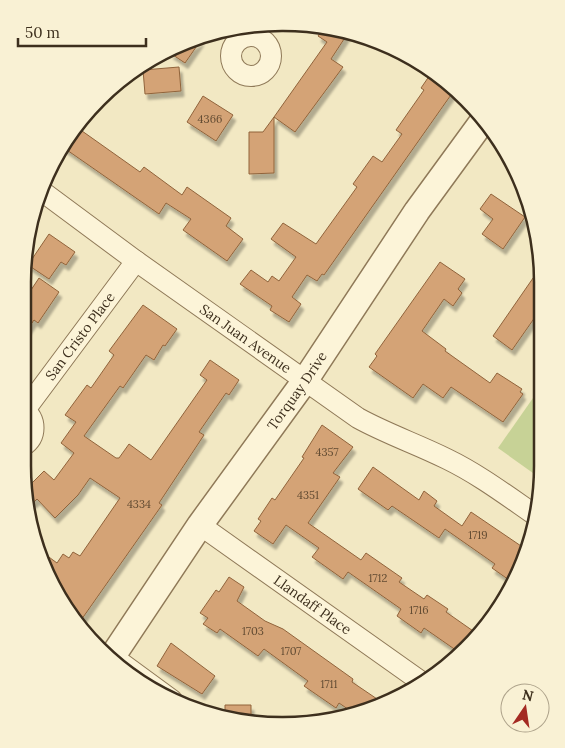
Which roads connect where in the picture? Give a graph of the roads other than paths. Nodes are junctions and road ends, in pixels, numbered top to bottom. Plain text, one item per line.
1 (479, 126) edge
2 (47, 195) edge
3 (136, 261) junction
4 (304, 382) junction
5 (31, 401) edge
6 (31, 418) edge
7 (31, 437) edge
8 (530, 511) edge
9 (200, 525) junction
10 (115, 652) edge
11 (416, 678) edge

1 - 4 street, Torquay Drive
2 - 3 street, San Juan Avenue
3 - 4 street, San Juan Avenue
3 - 5 street, San Cristo Place
4 - 8 street, San Juan Avenue
4 - 9 street, Torquay Drive
6 - 7 street, San Cristo Place
9 - 10 street, Torquay Drive
9 - 11 street, Llandaff Place

